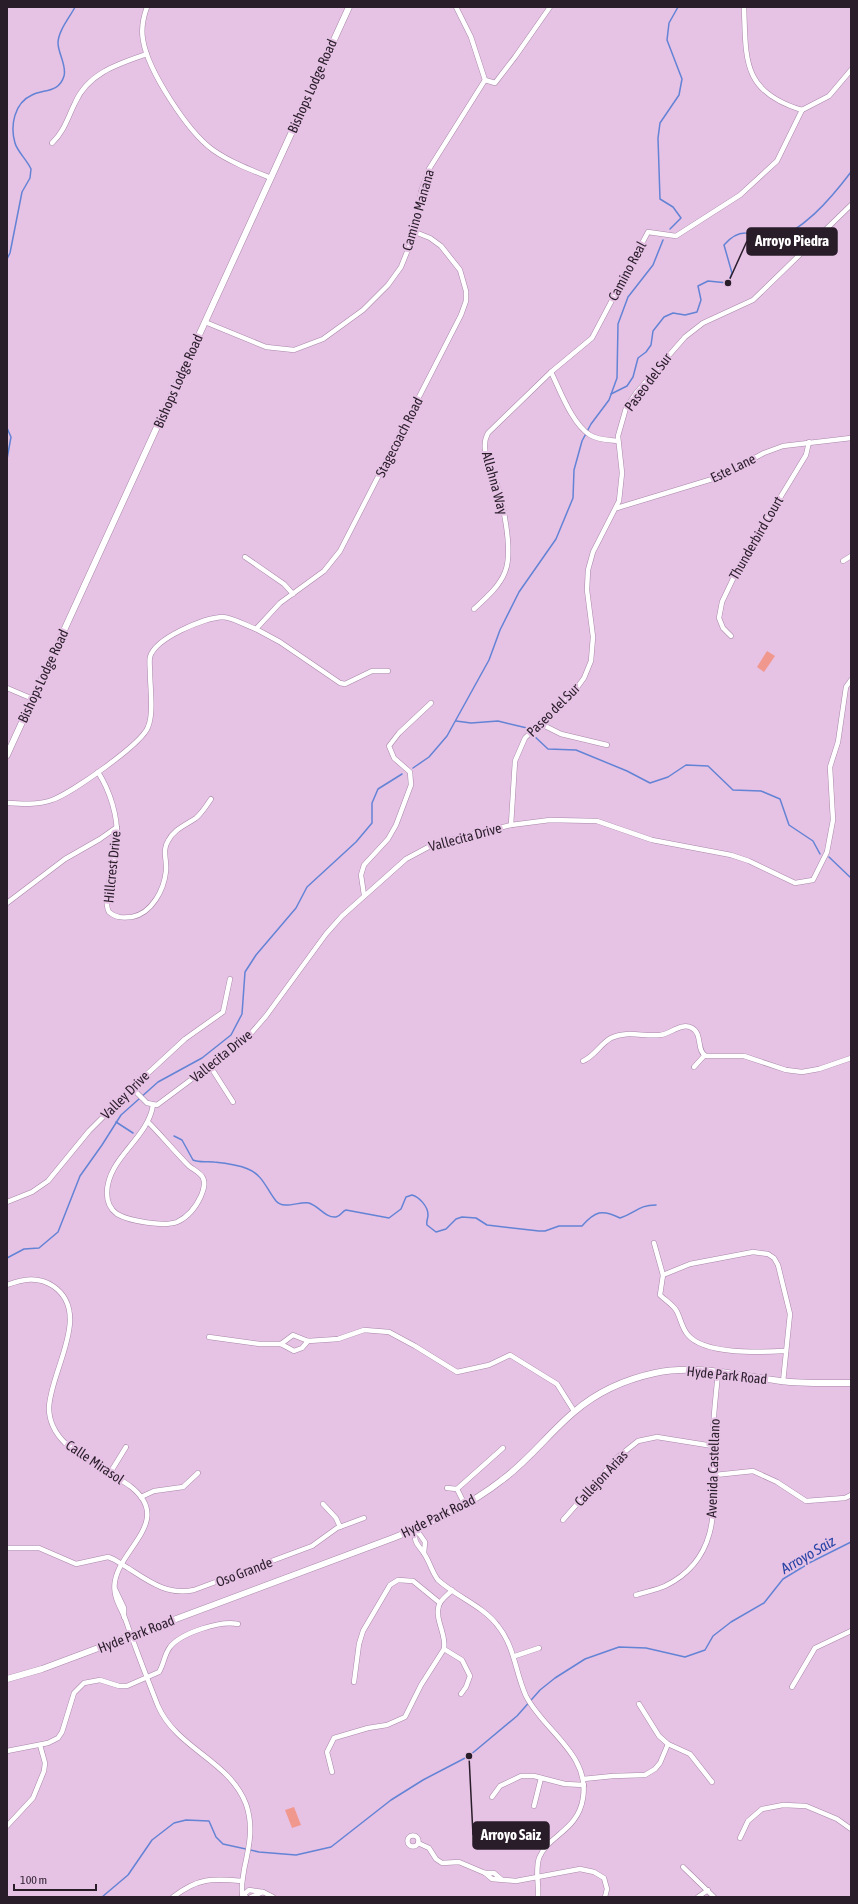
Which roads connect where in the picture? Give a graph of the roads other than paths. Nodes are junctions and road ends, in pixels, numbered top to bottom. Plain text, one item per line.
1 (146, 7) edge
2 (349, 7) edge
3 (456, 7) edge
4 (550, 7) edge
5 (744, 7) edge
6 (147, 54) junction
7 (851, 70) edge
8 (485, 80) junction
9 (802, 110) junction
10 (52, 143) dead end
11 (270, 178) junction
12 (851, 205) edge
13 (415, 232) junction
14 (205, 322) junction
15 (551, 372) junction
16 (851, 438) edge
17 (618, 441) junction
18 (809, 442) junction
19 (616, 508) junction
20 (851, 556) edge
21 (244, 557) dead end
22 (843, 561) dead end
23 (293, 594) junction
24 (474, 609) dead end
25 (256, 629) junction
26 (731, 636) dead end
27 (388, 671) dead end
28 (851, 680) edge
29 (7, 688) edge
30 (33, 699) junction
31 (431, 703) dead end
32 (539, 723) junction
33 (607, 745) dead end
34 (7, 755) edge
35 (98, 772) junction
36 (212, 799) dead end
37 (7, 803) edge
38 (511, 825) junction
39 (117, 827) junction
40 (364, 895) junction
41 (7, 903) edge
42 (230, 979) dead end
43 (704, 1056) junction
44 (851, 1058) edge
45 (583, 1060) dead end
46 (210, 1066) junction
47 (694, 1068) dead end
48 (132, 1088) junction
49 (233, 1102) dead end
50 (153, 1105) junction
51 (148, 1122) junction
52 (7, 1202) edge
53 (654, 1243) dead end
54 (663, 1275) junction
55 (7, 1285) edge
56 (209, 1337) dead end
57 (308, 1341) junction
58 (281, 1344) junction
59 (786, 1351) junction
60 (718, 1372) junction
61 (783, 1382) junction
62 (851, 1383) edge
63 (574, 1411) junction
64 (713, 1446) junction
65 (126, 1447) dead end
66 (503, 1448) dead end
67 (110, 1473) junction
68 (198, 1473) dead end
69 (715, 1475) junction
70 (447, 1488) dead end
71 (458, 1489) junction
72 (851, 1495) edge
73 (141, 1497) junction
74 (323, 1504) dead end
75 (465, 1505) junction
76 (364, 1518) dead end
77 (563, 1520) dead end
78 (340, 1527) junction
79 (416, 1529) junction
80 (7, 1548) edge
81 (424, 1553) junction
82 (122, 1564) junction
83 (452, 1590) junction
84 (636, 1595) dead end
85 (440, 1603) junction
86 (238, 1624) dead end
87 (851, 1631) edge
88 (131, 1636) junction
89 (540, 1648) dead end
90 (444, 1649) junction
91 (515, 1656) junction
92 (147, 1678) junction
93 (7, 1679) edge
94 (354, 1682) dead end
95 (792, 1687) dead end
96 (461, 1694) dead end
97 (638, 1704) dead end
98 (668, 1744) junction
99 (40, 1745) junction
100 (7, 1751) edge
101 (332, 1772) dead end
102 (541, 1778) junction
103 (583, 1779) junction
104 (712, 1782) dead end
105 (584, 1785) junction
106 (492, 1797) dead end
107 (534, 1806) dead end
108 (7, 1826) edge
109 (851, 1829) edge
110 (740, 1838) dead end
111 (418, 1844) dead end
112 (684, 1867) dead end
113 (538, 1878) junction
114 (242, 1881) junction
115 (708, 1890) junction
116 (263, 1892) junction
117 (173, 1897) edge
118 (244, 1897) edge
119 (251, 1897) edge
120 (273, 1897) edge
121 (538, 1897) edge
122 (605, 1897) edge
123 (698, 1897) edge
124 (714, 1897) edge

1 - 6 street
2 - 11 main road, Bishops Lodge Road
3 - 8 street
4 - 8 street
5 - 9 street
6 - 10 street
6 - 11 street
7 - 9 street
8 - 13 street, Camino Manana
9 - 15 street, Camino Real
11 - 14 main road, Bishops Lodge Road
12 - 17 street, Paseo del Sur
13 - 14 street, Camino Manana
13 - 23 street, Stagecoach Road
14 - 30 main road, Bishops Lodge Road
15 - 17 street
15 - 24 street, Allahna Way
16 - 18 street, Este Lane
17 - 19 street, Paseo del Sur
18 - 19 street, Este Lane
18 - 26 street, Thunderbird Court
19 - 32 street, Paseo del Sur
20 - 22 street
21 - 23 street
23 - 25 street, Stagecoach Road
25 - 27 street
25 - 35 street
28 - 38 street, Vallecita Drive
29 - 30 street
30 - 34 main road, Bishops Lodge Road
31 - 40 street
32 - 33 street
32 - 38 street, Paseo del Sur
35 - 37 street
35 - 39 street, Hillcrest Drive
36 - 39 street, Hillcrest Drive
38 - 40 street, Vallecita Drive
39 - 41 street
40 - 46 street, Vallecita Drive
42 - 48 street, Valley Drive
43 - 44 street
43 - 45 street
43 - 47 street
46 - 49 street
46 - 50 street, Vallecita Drive
48 - 50 street
48 - 52 street, Valley Drive
50 - 51 street
51 - 51 street
53 - 54 street
54 - 59 street
54 - 59 street
55 - 67 street, Calle Mirasol
56 - 58 street
57 - 58 street
57 - 58 street
57 - 63 street
59 - 61 street
60 - 61 main road, Hyde Park Road
60 - 63 main road, Hyde Park Road
60 - 64 street, Avenida Castellano
61 - 62 main road, Hyde Park Road
63 - 75 main road, Hyde Park Road
64 - 69 street, Avenida Castellano
64 - 77 street, Callejon Arias
65 - 67 street
66 - 71 street
67 - 73 street, Calle Mirasol
68 - 73 street
69 - 72 street
69 - 84 street, Avenida Castellano
70 - 71 street
71 - 75 street
73 - 82 street
74 - 78 street
75 - 79 main road, Hyde Park Road
76 - 78 street, Oso Grande
78 - 82 street, Oso Grande
79 - 81 street
79 - 81 street
79 - 88 main road, Hyde Park Road
80 - 82 street, Oso Grande
81 - 83 street
82 - 88 street
83 - 85 street
83 - 91 street
85 - 90 street
85 - 94 street
86 - 92 street
87 - 95 street
88 - 92 street
88 - 93 main road, Hyde Park Road
89 - 91 street
90 - 96 street
90 - 101 street
91 - 103 street
92 - 99 street
92 - 114 street
97 - 98 street
98 - 103 street
98 - 104 street
99 - 100 street
99 - 108 street
102 - 105 street
102 - 106 street
102 - 107 street
103 - 105 street
105 - 113 street
109 - 110 street
111 - 113 street
112 - 115 street
113 - 121 street
113 - 122 street
114 - 117 street
114 - 118 street
115 - 123 street
115 - 124 street
116 - 118 street
116 - 119 street
116 - 120 street

